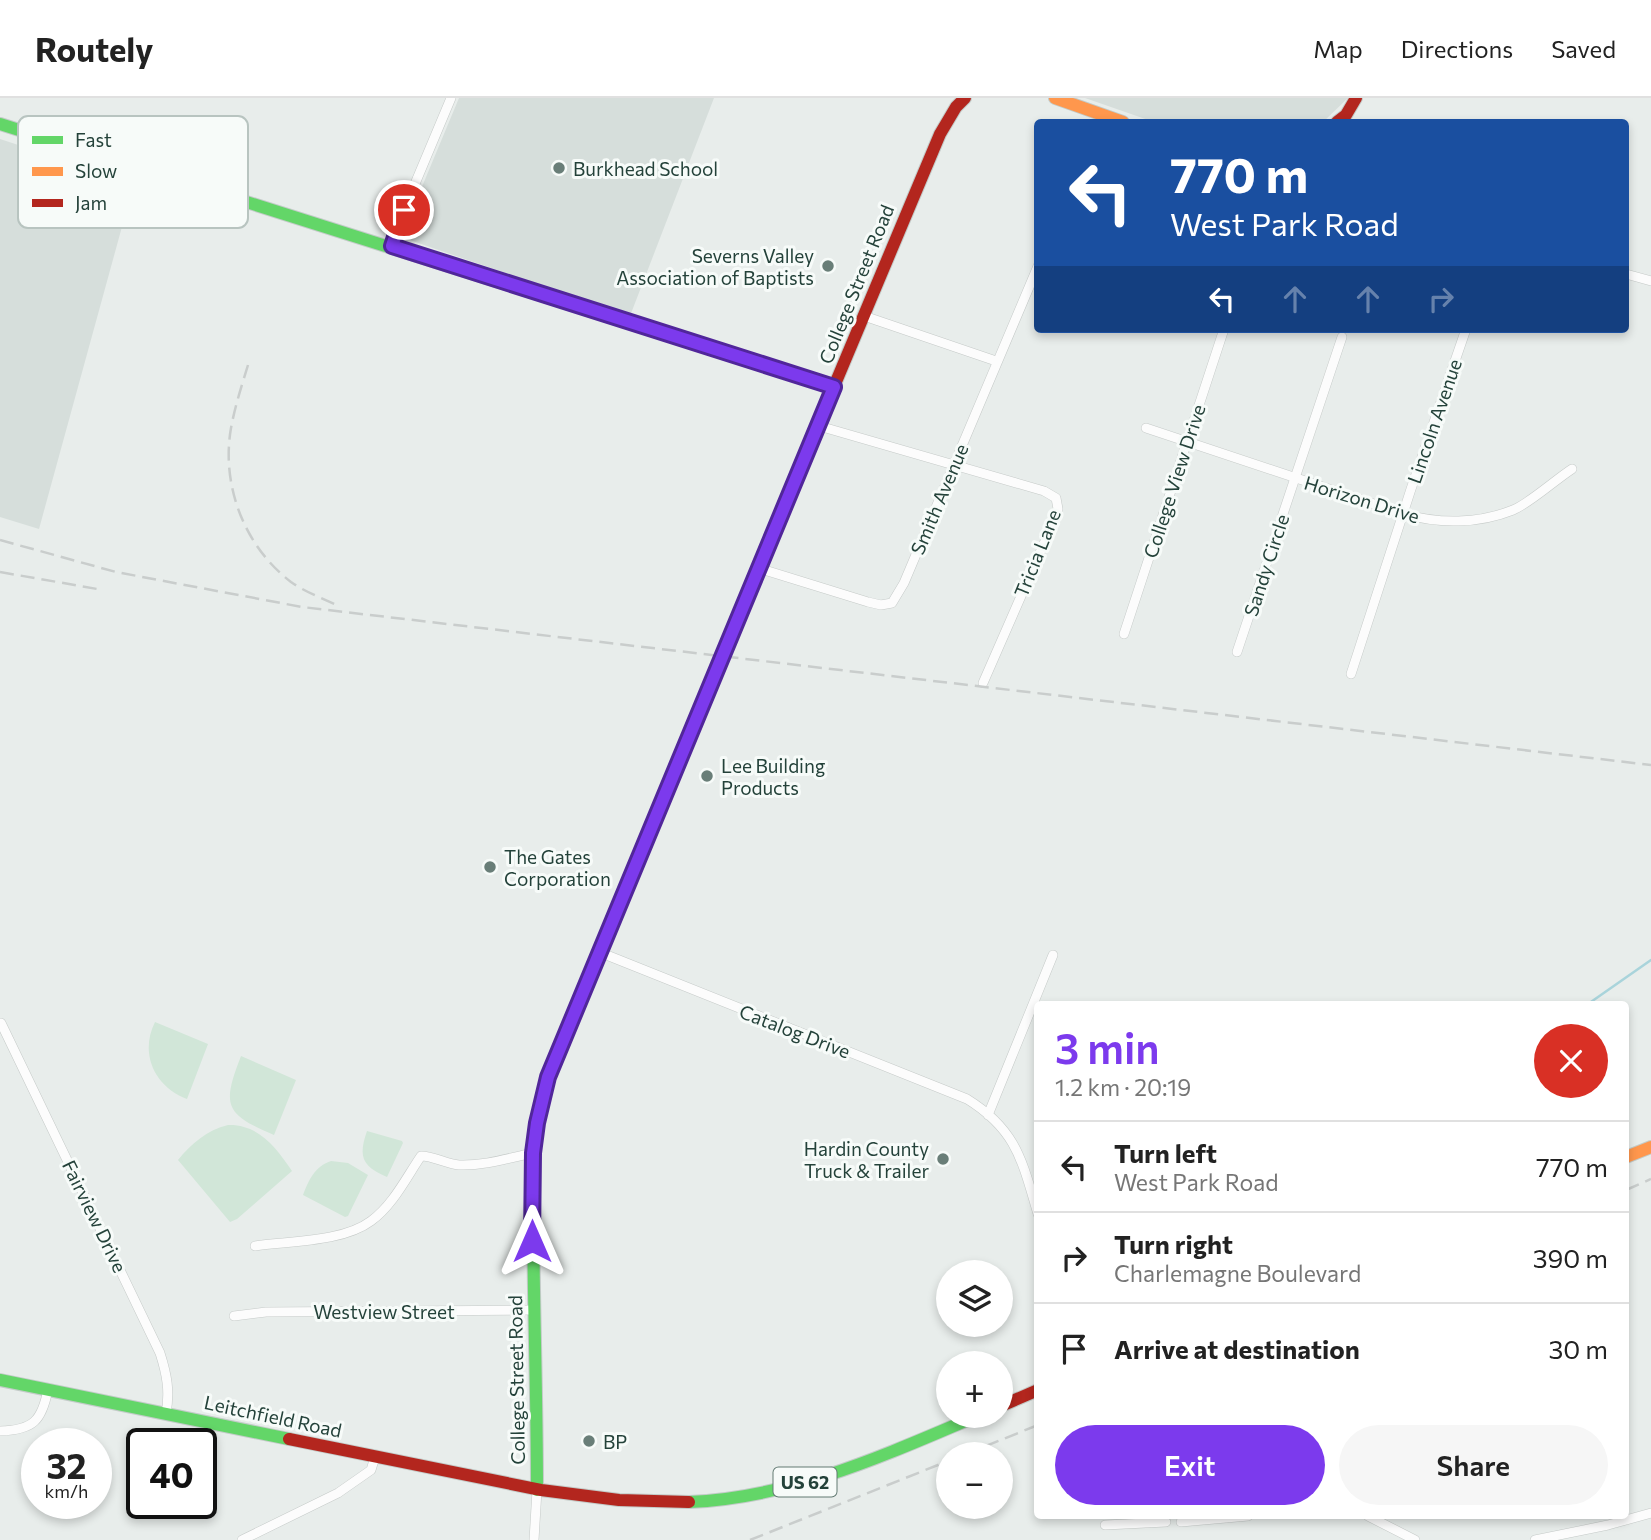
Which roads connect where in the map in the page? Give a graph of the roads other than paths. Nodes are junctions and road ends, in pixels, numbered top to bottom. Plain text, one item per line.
1 (451, 98) edge
2 (965, 98) edge
3 (1055, 98) edge
4 (1356, 98) edge
5 (1102, 119) edge
6 (1346, 119) edge
7 (0, 124) edge
8 (18, 130) edge
9 (248, 201) edge
10 (392, 246) junction
11 (1034, 275) edge
12 (1629, 275) edge
13 (1651, 281) edge
14 (864, 316) junction
15 (1223, 333) edge
16 (1465, 333) edge
17 (1342, 337) dead end
18 (996, 361) junction
19 (834, 387) junction
20 (819, 426) junction
21 (1146, 428) dead end
22 (1187, 442) junction
23 (953, 464) junction
24 (1572, 469) dead end
25 (1294, 478) junction
26 (1404, 514) junction
27 (758, 568) junction
28 (1124, 634) dead end
29 (1237, 652) dead end
30 (1351, 674) dead end
31 (983, 683) dead end
32 (599, 952) junction
33 (1053, 956) dead end
34 (1035, 1001) edge
35 (1034, 1002) edge
36 (1, 1023) edge
37 (988, 1115) junction
38 (1651, 1147) edge
39 (533, 1153) junction
40 (1629, 1156) edge
41 (1034, 1201) edge
42 (255, 1245) dead end
43 (534, 1310) junction
44 (234, 1317) dead end
45 (0, 1380) edge
46 (48, 1390) junction
47 (1034, 1392) edge
48 (1013, 1401) edge
49 (166, 1413) junction
50 (948, 1428) edge
51 (0, 1431) edge
52 (374, 1457) junction
53 (537, 1490) junction
54 (1651, 1513) edge
55 (1214, 1519) edge
56 (1374, 1519) edge
57 (1166, 1522) dead end
58 (1181, 1522) dead end
59 (1105, 1525) dead end
60 (242, 1540) edge
61 (534, 1540) edge
62 (1415, 1540) edge
63 (1535, 1540) edge

1 - 10 street
2 - 14 street, College Street Road
3 - 5 street
4 - 6 street
7 - 8 street
9 - 10 street
10 - 19 street
11 - 18 street, Smith Avenue
12 - 13 street
14 - 18 street
14 - 19 street, College Street Road
15 - 22 street, College View Drive
16 - 26 street, Lincoln Avenue
17 - 25 street, Sandy Circle
18 - 23 street, Smith Avenue
19 - 20 street, College Street Road
20 - 23 street, Tricia Lane
20 - 27 street, College Street Road
21 - 22 street, Horizon Drive
22 - 25 street, Horizon Drive
22 - 28 street, College View Drive
23 - 27 street, Smith Avenue
23 - 31 street, Tricia Lane
24 - 26 street, Horizon Drive
25 - 26 street, Horizon Drive
25 - 29 street, Sandy Circle
26 - 30 street, Lincoln Avenue
27 - 32 street, College Street Road
32 - 37 street, Catalog Drive
32 - 39 street, College Street Road
33 - 34 street
35 - 37 street
36 - 49 street, Fairview Drive
37 - 41 street, Catalog Drive
38 - 40 street
39 - 42 street
39 - 43 street, College Street Road
43 - 44 street, Westview Street
43 - 53 street, College Street Road
45 - 46 street, Leitchfield Road / US 62
46 - 49 street, Leitchfield Road / US 62
46 - 51 street
47 - 48 street
49 - 52 street, Leitchfield Road / US 62
50 - 53 street, US 62
52 - 53 street, Leitchfield Road / US 62
52 - 60 street
53 - 61 street
54 - 63 street
55 - 58 street
56 - 62 street
57 - 59 street

